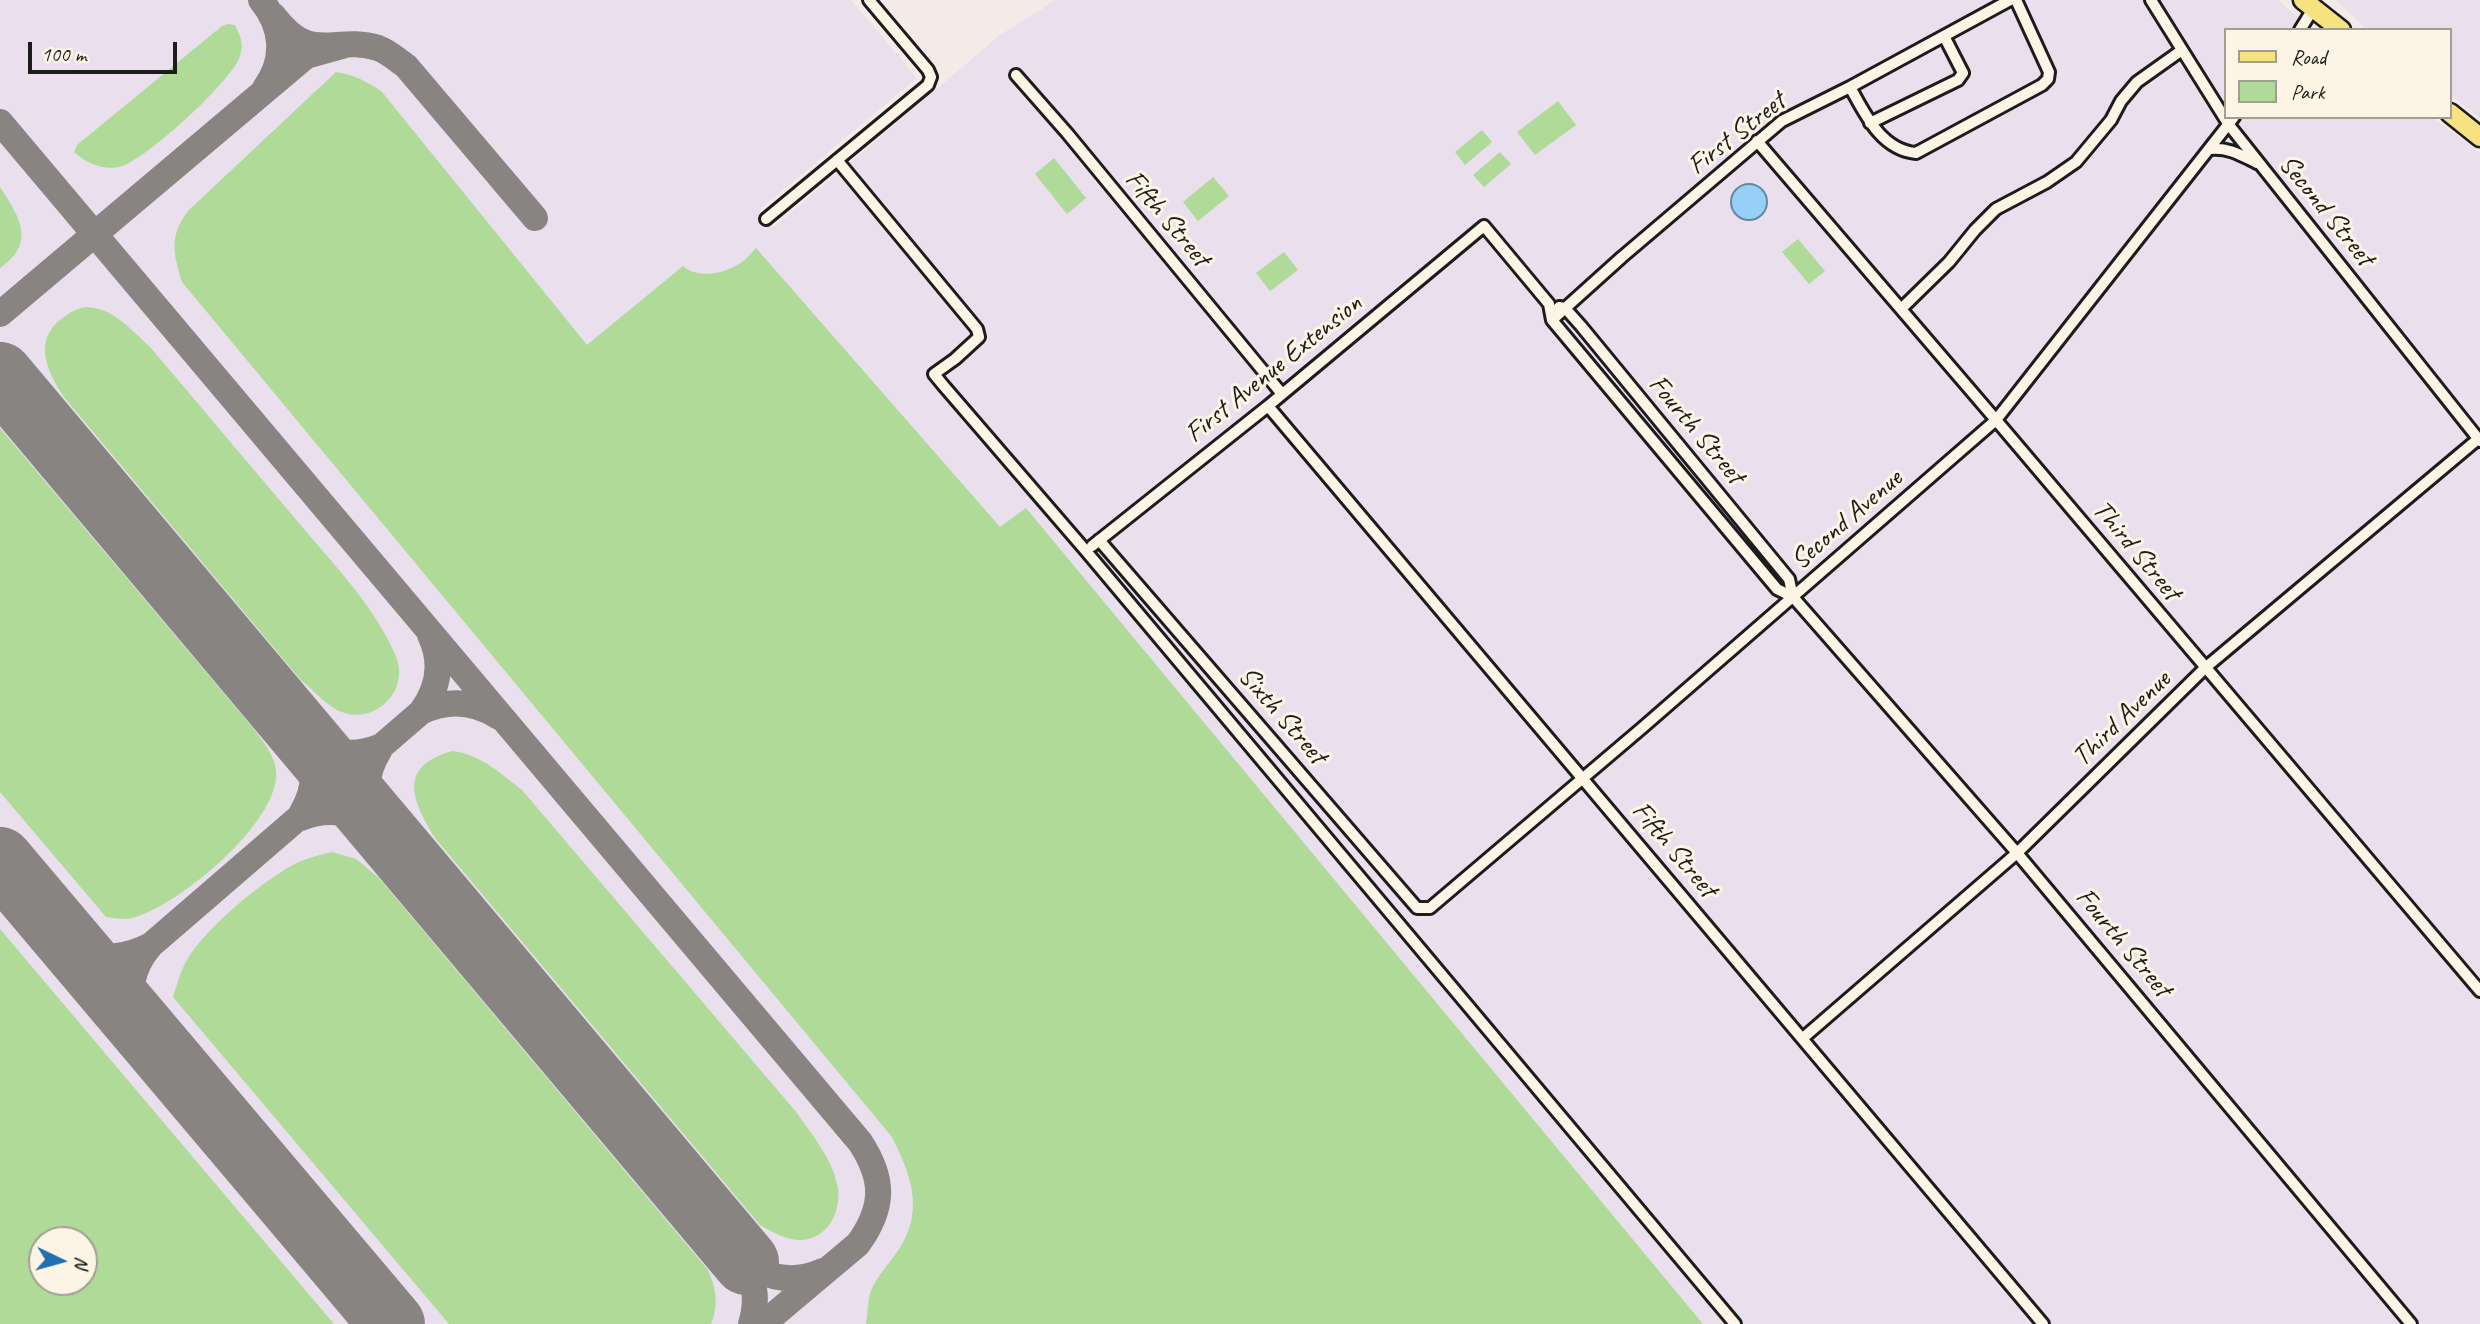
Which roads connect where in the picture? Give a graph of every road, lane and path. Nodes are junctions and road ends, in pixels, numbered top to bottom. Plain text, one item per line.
1 (869, 0) edge
2 (2010, 0) edge
3 (2016, 0) edge
4 (2151, 0) edge
5 (2308, 5) edge
6 (2299, 28) edge
7 (2338, 28) edge
8 (1944, 36) junction
9 (2182, 50) junction
10 (1016, 75) dead end
11 (1850, 87) junction
12 (2224, 110) edge
13 (2452, 115) edge
14 (2232, 121) edge
15 (1870, 123) junction
16 (2480, 136) edge
17 (1757, 141) junction
18 (2210, 149) junction
19 (837, 160) junction
20 (2261, 165) junction
21 (766, 219) dead end
22 (1549, 304) junction
23 (1565, 309) junction
24 (1901, 309) junction
25 (1552, 320) junction
26 (1581, 326) junction
27 (1568, 337) junction
28 (1630, 386) junction
29 (1282, 394) junction
30 (1617, 397) junction
31 (1268, 406) junction
32 (1996, 420) junction
33 (1674, 438) junction
34 (2479, 440) edge
35 (1661, 449) junction
36 (1712, 485) junction
37 (1700, 497) junction
38 (1096, 543) joint
39 (1793, 597) junction
40 (2205, 668) junction
41 (1583, 778) junction
42 (2017, 853) junction
43 (1435, 905) joint
44 (2480, 991) edge
45 (1802, 1038) junction
46 (1735, 1324) edge
47 (2043, 1324) edge
48 (2412, 1324) edge

1 - 19 street
2 - 8 street, First Street
3 - 15 street
4 - 9 street, Second Street
5 - 6 street
5 - 7 main road
8 - 11 street, First Street
8 - 15 street
9 - 12 street, Second Street
9 - 24 street
10 - 29 street, Fifth Street
11 - 15 street
11 - 17 street, First Street
13 - 16 main road
14 - 18 street, Second Avenue
14 - 20 street, Second Street
17 - 23 street, First Street
17 - 24 street, Third Street
18 - 20 street
18 - 32 street, Second Avenue
19 - 21 street
19 - 46 street
20 - 34 street, Second Street
22 - 23 street, Fourth Street
22 - 25 street
22 - 29 street, First Avenue Extension
23 - 25 street, First Street
23 - 26 street, Fourth Street
24 - 32 street, Third Street
25 - 27 street, Fourth Street
26 - 27 street
26 - 28 street, Fourth Street
27 - 30 street, Fourth Street
28 - 30 street
28 - 33 street, Fourth Street
29 - 31 street, First Avenue Extension
30 - 35 street, Fourth Street
31 - 38 street, First Avenue Extension
31 - 41 street, Fifth Street
32 - 39 street, Second Avenue
32 - 40 street, Third Street
33 - 35 street
33 - 36 street, Fourth Street
34 - 40 street, Third Avenue
35 - 37 street, Fourth Street
36 - 37 street
36 - 39 street, Fourth Street
37 - 39 street, Fourth Street
38 - 43 street, Sixth Street
39 - 41 street, Second Avenue
39 - 42 street, Fourth Street
40 - 42 street, Third Avenue
40 - 44 street, Third Street
41 - 43 street, Second Avenue
41 - 45 street, Fifth Street
42 - 45 street, Third Avenue
42 - 48 street, Fourth Street
45 - 47 street, Fifth Street

